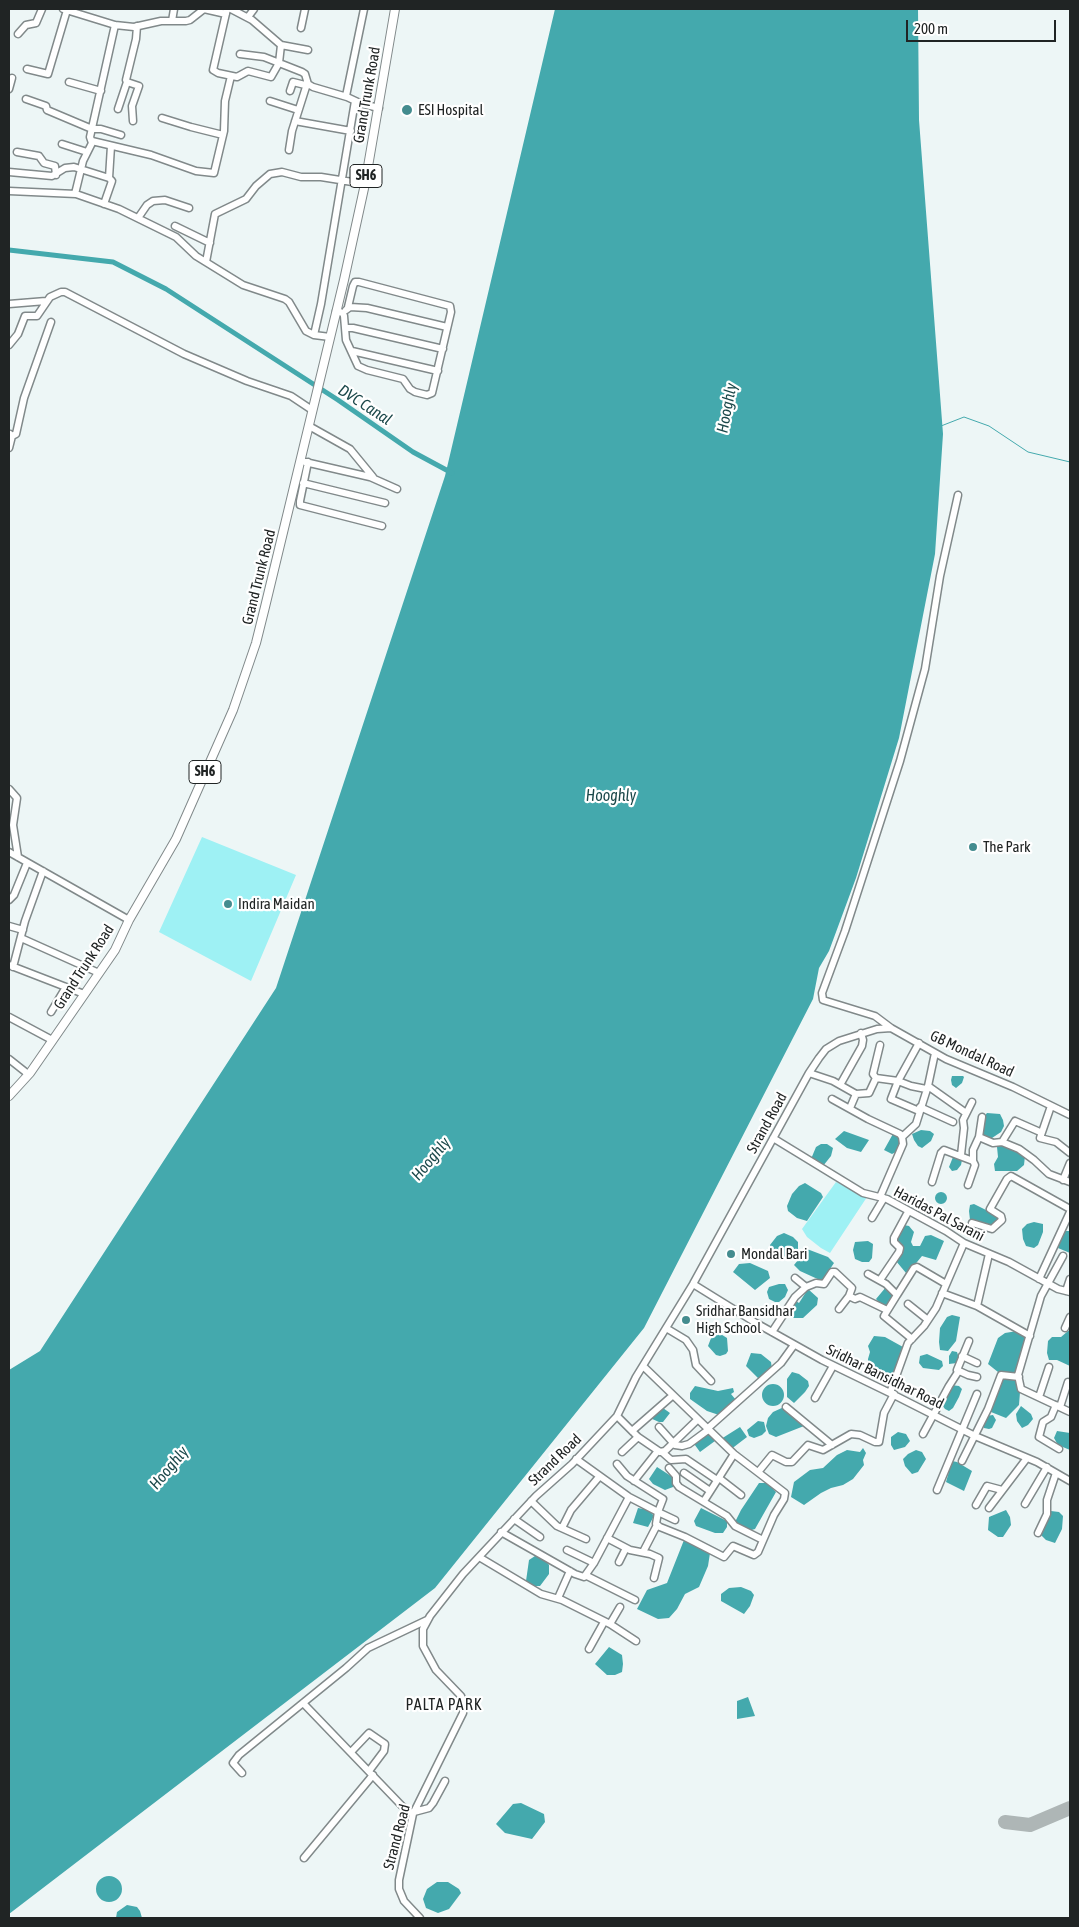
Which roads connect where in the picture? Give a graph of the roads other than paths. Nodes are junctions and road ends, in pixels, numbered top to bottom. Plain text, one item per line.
1 (42, 9) edge
2 (65, 9) edge
3 (174, 9) edge
4 (254, 9) edge
5 (305, 9) edge
6 (364, 9) edge
7 (395, 9) edge
8 (228, 11) edge
9 (248, 17) junction
10 (172, 20) junction
11 (115, 25) junction
12 (137, 26) junction
13 (301, 28) dead end
14 (18, 34) dead end
15 (281, 45) junction
16 (308, 50) dead end
17 (240, 54) dead end
18 (279, 63) junction
19 (27, 69) dead end
20 (231, 76) junction
21 (12, 78) dead end
22 (69, 82) dead end
23 (127, 82) junction
24 (308, 84) junction
25 (9, 89) edge
26 (101, 91) junction
27 (290, 91) dead end
28 (346, 96) junction
29 (26, 99) dead end
30 (270, 101) dead end
31 (355, 101) junction
32 (379, 108) junction
33 (118, 109) dead end
34 (298, 110) junction
35 (162, 118) dead end
36 (133, 121) dead end
37 (295, 121) junction
38 (92, 129) junction
39 (351, 131) junction
40 (121, 135) dead end
41 (223, 135) junction
42 (92, 141) junction
43 (62, 144) dead end
44 (111, 146) junction
45 (289, 150) dead end
46 (16, 152) dead end
47 (87, 152) junction
48 (80, 168) junction
49 (9, 172) edge
50 (56, 175) junction
51 (109, 178) junction
52 (343, 180) junction
53 (365, 184) junction
54 (9, 191) edge
55 (75, 194) junction
56 (104, 204) junction
57 (189, 208) dead end
58 (138, 218) junction
59 (175, 226) dead end
60 (210, 243) junction
61 (206, 262) junction
62 (46, 301) junction
63 (9, 304) edge
64 (348, 307) junction
65 (336, 311) junction
66 (344, 316) junction
67 (50, 322) dead end
68 (448, 327) junction
69 (344, 328) junction
70 (314, 335) junction
71 (329, 340) junction
72 (9, 345) edge
73 (443, 349) junction
74 (352, 350) junction
75 (438, 371) junction
76 (313, 409) junction
77 (309, 426) junction
78 (11, 435) edge
79 (9, 448) edge
80 (305, 462) junction
81 (374, 478) junction
82 (303, 483) junction
83 (397, 489) dead end
84 (958, 495) dead end
85 (385, 503) dead end
86 (382, 526) dead end
87 (9, 789) edge
88 (9, 852) edge
89 (18, 857) junction
90 (28, 862) junction
91 (43, 872) junction
92 (9, 900) edge
93 (129, 920) junction
94 (9, 926) edge
95 (23, 930) junction
96 (21, 938) junction
97 (11, 966) edge
98 (99, 973) junction
99 (66, 987) junction
100 (84, 994) junction
101 (51, 1012) dead end
102 (9, 1017) edge
103 (890, 1028) junction
104 (861, 1033) junction
105 (52, 1040) junction
106 (919, 1043) junction
107 (880, 1045) dead end
108 (935, 1053) junction
109 (9, 1059) edge
110 (809, 1073) junction
111 (28, 1074) junction
112 (876, 1078) junction
113 (898, 1081) junction
114 (840, 1085) junction
115 (927, 1088) junction
116 (10, 1093) edge
117 (856, 1094) junction
118 (832, 1099) dead end
119 (972, 1102) dead end
120 (1051, 1106) junction
121 (850, 1108) junction
122 (920, 1109) junction
123 (966, 1113) junction
124 (1070, 1115) edge
125 (982, 1117) dead end
126 (953, 1122) dead end
127 (1040, 1132) junction
128 (902, 1137) junction
129 (979, 1137) junction
130 (773, 1138) junction
131 (1002, 1142) junction
132 (1070, 1153) edge
133 (961, 1155) junction
134 (972, 1161) junction
135 (1070, 1163) edge
136 (1063, 1180) junction
137 (932, 1182) dead end
138 (1070, 1182) edge
139 (968, 1184) dead end
140 (882, 1198) junction
141 (1070, 1211) edge
142 (908, 1212) junction
143 (872, 1218) dead end
144 (1068, 1222) edge
145 (972, 1223) dead end
146 (964, 1243) junction
147 (989, 1254) junction
148 (1063, 1256) dead end
149 (868, 1274) dead end
150 (795, 1278) dead end
151 (1039, 1279) junction
152 (1070, 1279) edge
153 (880, 1280) junction
154 (693, 1284) junction
155 (946, 1284) junction
156 (1049, 1284) junction
157 (806, 1287) junction
158 (1068, 1292) edge
159 (942, 1293) junction
160 (898, 1295) junction
161 (849, 1296) junction
162 (908, 1304) dead end
163 (977, 1306) junction
164 (839, 1309) dead end
165 (887, 1310) junction
166 (1070, 1317) edge
167 (928, 1320) junction
168 (666, 1328) junction
169 (1066, 1328) dead end
170 (772, 1332) junction
171 (1030, 1336) junction
172 (912, 1339) junction
173 (969, 1341) dead end
174 (794, 1345) junction
175 (962, 1356) junction
176 (977, 1364) dead end
177 (643, 1366) junction
178 (833, 1366) junction
179 (1049, 1367) dead end
180 (958, 1372) junction
181 (977, 1377) dead end
182 (1019, 1377) junction
183 (711, 1381) dead end
184 (1068, 1382) dead end
185 (892, 1394) junction
186 (977, 1394) dead end
187 (672, 1396) junction
188 (1039, 1397) junction
189 (815, 1398) dead end
190 (1058, 1406) junction
191 (786, 1407) dead end
192 (1070, 1412) edge
193 (933, 1414) junction
194 (617, 1416) junction
195 (697, 1420) junction
196 (659, 1427) dead end
197 (962, 1429) junction
198 (707, 1430) junction
199 (632, 1431) junction
200 (923, 1434) dead end
201 (975, 1436) junction
202 (638, 1437) junction
203 (673, 1443) junction
204 (832, 1445) junction
205 (1059, 1449) dead end
206 (622, 1452) dead end
207 (660, 1452) junction
208 (734, 1454) junction
209 (1027, 1458) junction
210 (576, 1459) junction
211 (962, 1461) dead end
212 (617, 1464) dead end
213 (669, 1468) dead end
214 (1047, 1468) junction
215 (758, 1471) junction
216 (684, 1473) dead end
217 (1056, 1473) junction
218 (599, 1477) junction
219 (718, 1479) junction
220 (634, 1481) junction
221 (1070, 1481) edge
222 (937, 1490) dead end
223 (1002, 1490) junction
224 (710, 1492) junction
225 (741, 1496) dead end
226 (629, 1498) junction
227 (531, 1501) junction
228 (704, 1501) junction
229 (1025, 1504) dead end
230 (976, 1505) dead end
231 (989, 1508) dead end
232 (658, 1512) junction
233 (514, 1519) junction
234 (675, 1520) dead end
235 (563, 1526) dead end
236 (657, 1526) junction
237 (501, 1532) junction
238 (1038, 1533) dead end
239 (540, 1537) dead end
240 (607, 1538) junction
241 (586, 1539) dead end
242 (764, 1540) junction
243 (626, 1548) junction
244 (567, 1550) dead end
245 (643, 1552) junction
246 (479, 1556) junction
247 (619, 1562) dead end
248 (594, 1564) junction
249 (570, 1571) junction
250 (587, 1576) junction
251 (654, 1578) dead end
252 (558, 1598) junction
253 (635, 1600) dead end
254 (620, 1607) dead end
255 (428, 1619) junction
256 (607, 1623) junction
257 (636, 1641) dead end
258 (589, 1649) dead end
259 (303, 1703) junction
260 (351, 1752) junction
261 (242, 1773) dead end
262 (371, 1773) junction
263 (445, 1781) dead end
264 (414, 1813) junction
265 (304, 1858) dead end
266 (420, 1918) edge

1 - 14 street
2 - 11 street
2 - 19 street
3 - 10 street
4 - 9 street
5 - 13 street
6 - 28 street
7 - 32 main road, Grand Trunk Road / SH6
8 - 9 street
8 - 10 street
8 - 20 street
9 - 15 street
10 - 12 street
11 - 12 street
11 - 26 street
12 - 23 street
15 - 16 street
15 - 18 street
17 - 18 street
18 - 20 street
18 - 24 street
20 - 41 street
21 - 25 street
22 - 26 street
23 - 33 street
23 - 36 street
24 - 27 street
24 - 28 street
24 - 34 street
26 - 38 street
28 - 31 street
29 - 38 street
30 - 34 street
31 - 32 street
31 - 39 street
32 - 53 main road, Grand Trunk Road / SH6
34 - 37 street
35 - 41 street
37 - 39 street
37 - 45 street
38 - 40 street
38 - 42 street
39 - 52 street
41 - 44 street
42 - 44 street
42 - 47 street
43 - 47 street
44 - 51 street
46 - 50 street
47 - 48 street
48 - 50 street
48 - 51 street
48 - 55 street
49 - 50 street
51 - 56 street
52 - 53 street
52 - 60 street
52 - 70 street
53 - 65 main road, Grand Trunk Road / SH6
54 - 55 street
55 - 56 street
56 - 58 street
57 - 58 street
58 - 61 street
59 - 60 street
60 - 61 street
61 - 70 street
62 - 63 street
62 - 72 street
62 - 76 street
64 - 66 street
64 - 68 street
64 - 68 street
65 - 66 street
65 - 71 main road, Grand Trunk Road / SH6
66 - 69 street
67 - 78 street
68 - 73 street
69 - 73 street
69 - 74 street
70 - 71 street
71 - 76 main road, Grand Trunk Road / SH6
73 - 75 street
74 - 75 street
74 - 75 street
76 - 77 main road, Grand Trunk Road / SH6
77 - 80 main road, Grand Trunk Road / SH6
77 - 81 street
78 - 79 street
80 - 81 street
80 - 82 street
80 - 93 main road, Grand Trunk Road / SH6
81 - 83 street
82 - 85 street
82 - 86 street
84 - 103 street, GB Mondal Road
87 - 89 street
88 - 89 street
89 - 90 street
90 - 91 street
90 - 92 street
91 - 93 street
91 - 95 street
93 - 98 main road, Grand Trunk Road / SH6
94 - 95 street
95 - 96 street
96 - 97 street
96 - 98 street
97 - 99 street
98 - 100 main road, Grand Trunk Road / SH6
99 - 100 street
99 - 101 street
100 - 105 main road, Grand Trunk Road / SH6
102 - 105 street
103 - 104 street
103 - 106 street, GB Mondal Road
104 - 110 street, Strand Road
104 - 114 street
105 - 111 main road, Grand Trunk Road / SH6
106 - 108 street, GB Mondal Road
106 - 113 street
107 - 112 street
108 - 115 street
108 - 120 street, GB Mondal Road
109 - 111 street
110 - 114 street
110 - 130 street, Strand Road
111 - 116 main road, Grand Trunk Road / SH6
112 - 113 street
112 - 117 street
113 - 115 street
113 - 122 street
114 - 117 street
115 - 122 street
115 - 123 street
117 - 121 street
118 - 121 street
119 - 123 street
120 - 124 street, GB Mondal Road
120 - 127 street
121 - 128 street
122 - 126 street
122 - 128 street
123 - 133 street
125 - 129 street
127 - 131 street
127 - 132 street
128 - 140 street
129 - 131 street
129 - 134 street
130 - 140 street, Haridas Pal Sarani
130 - 154 street, Strand Road
131 - 136 street
133 - 134 street
133 - 137 street
134 - 139 street
135 - 136 street
136 - 138 street
140 - 142 street, Haridas Pal Sarani
140 - 143 street
141 - 144 street
141 - 145 street
142 - 146 street, Haridas Pal Sarani
142 - 153 street
144 - 151 street
146 - 147 street, Haridas Pal Sarani
146 - 155 street
147 - 151 street, Haridas Pal Sarani
147 - 163 street
148 - 156 street
149 - 153 street
150 - 157 street
151 - 156 street, Haridas Pal Sarani
152 - 158 street
153 - 160 street
154 - 168 street, Strand Road
154 - 170 street, Sridhar Bansidhar Road
155 - 159 street
155 - 160 street
156 - 158 street, Haridas Pal Sarani
156 - 171 street
157 - 161 street
157 - 170 street
159 - 163 street
159 - 167 street
160 - 165 street
161 - 164 street
161 - 165 street
162 - 167 street
163 - 171 street
165 - 172 street
166 - 169 street
167 - 172 street
168 - 177 street, Strand Road
168 - 183 street
170 - 174 street, Sridhar Bansidhar Road
171 - 182 street
172 - 185 street
173 - 175 street
174 - 178 street, Sridhar Bansidhar Road
174 - 198 street
175 - 176 street
175 - 180 street
177 - 187 street
177 - 194 street, Strand Road
178 - 185 street, Sridhar Bansidhar Road
178 - 189 street
179 - 188 street
180 - 181 street
180 - 193 street
182 - 188 street
182 - 201 street
184 - 190 street
185 - 193 street, Sridhar Bansidhar Road
185 - 204 street
186 - 197 street
187 - 195 street
187 - 199 street
188 - 190 street
190 - 192 street
190 - 205 street
191 - 204 street
193 - 197 street, Sridhar Bansidhar Road
193 - 200 street
194 - 199 street
194 - 210 street, Strand Road
195 - 198 street
195 - 203 street
196 - 203 street
197 - 201 street, Sridhar Bansidhar Road
197 - 222 street
198 - 203 street
198 - 208 street
199 - 202 street
201 - 209 street, Sridhar Bansidhar Road
201 - 211 street
202 - 206 street
202 - 207 street
203 - 207 street
204 - 215 street
207 - 219 street
207 - 220 street
208 - 215 street
208 - 219 street
209 - 214 street, Sridhar Bansidhar Road
209 - 223 street
210 - 218 street
210 - 227 street, Strand Road
212 - 220 street
213 - 228 street
214 - 217 street, Sridhar Bansidhar Road
214 - 229 street
215 - 242 street
216 - 224 street
217 - 221 street, Sridhar Bansidhar Road
217 - 238 street
218 - 226 street
218 - 235 street
219 - 224 street
219 - 225 street
220 - 232 street
223 - 230 street
223 - 231 street
224 - 228 street
226 - 232 street
226 - 240 street
227 - 233 street, Strand Road
227 - 241 street
228 - 242 street
232 - 234 street
232 - 236 street
233 - 237 street, Strand Road
233 - 239 street
236 - 242 street
236 - 245 street
237 - 246 street, Strand Road
237 - 249 street
240 - 243 street
240 - 248 street
243 - 245 street
243 - 247 street
244 - 248 street
245 - 251 street
246 - 252 street
246 - 255 street, Strand Road
248 - 250 street
249 - 250 street
249 - 252 street
250 - 253 street
252 - 256 street
254 - 256 street
255 - 259 street
255 - 264 street, Strand Road
256 - 257 street
256 - 258 street
259 - 260 street
259 - 261 street
260 - 262 street
260 - 262 street
262 - 264 street
262 - 265 street
263 - 264 street
264 - 266 street, Strand Road

